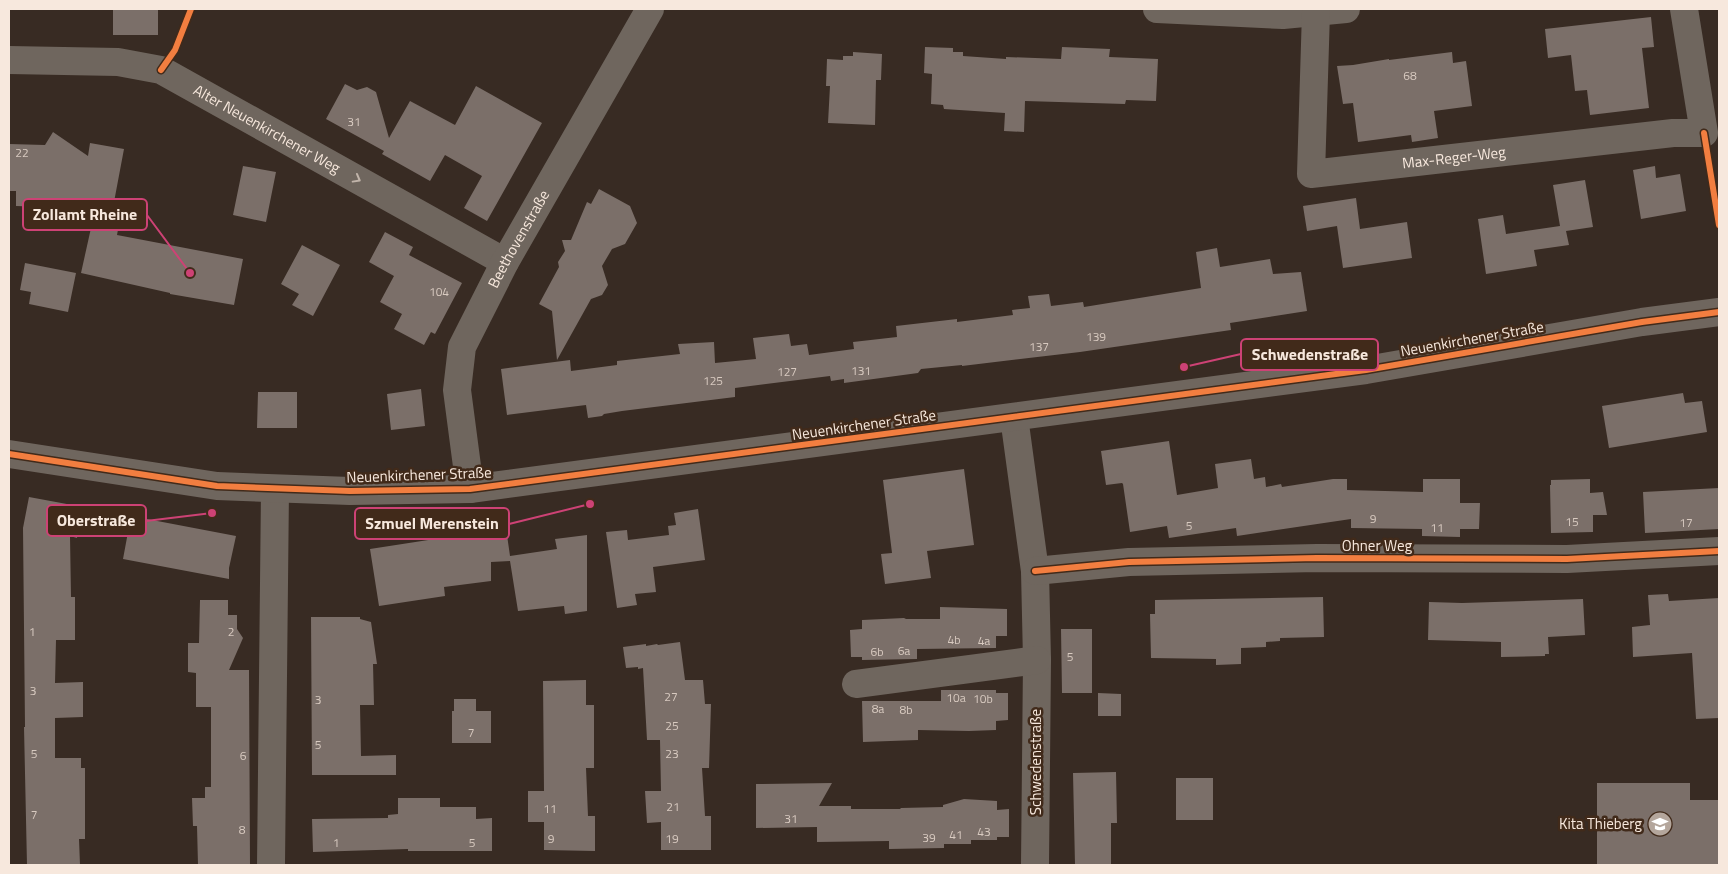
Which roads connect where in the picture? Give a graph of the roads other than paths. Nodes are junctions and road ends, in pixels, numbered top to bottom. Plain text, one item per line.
1 (650, 9) edge
2 (1157, 9) edge
3 (1346, 9) edge
4 (1684, 9) edge
5 (1316, 12) junction
6 (9, 60) edge
7 (1707, 77) edge
8 (506, 262) junction
9 (1719, 312) edge
10 (1014, 417) junction
11 (9, 454) edge
12 (275, 489) junction
13 (470, 489) junction
14 (1719, 551) edge
15 (1035, 570) junction
16 (1037, 660) junction
17 (856, 684) dead end
18 (272, 865) edge
19 (1036, 865) edge

1 - 8 street, Beethovenstraße
2 - 5 street
3 - 5 street
4 - 7 street, Max-Reger-Weg
5 - 7 street, Max-Reger-Weg
6 -> 8 street, Alter Neuenkirchener Weg
8 - 13 street, Beethovenstraße
9 - 10 street, Neuenkirchener Straße
10 - 13 street, Neuenkirchener Straße
10 - 15 street, Schwedenstraße
11 - 12 street, Neuenkirchener Straße
12 - 13 street, Neuenkirchener Straße
12 - 18 street
14 - 15 street, Ohner Weg
15 - 16 street, Schwedenstraße
16 - 17 street
16 - 19 street, Schwedenstraße

